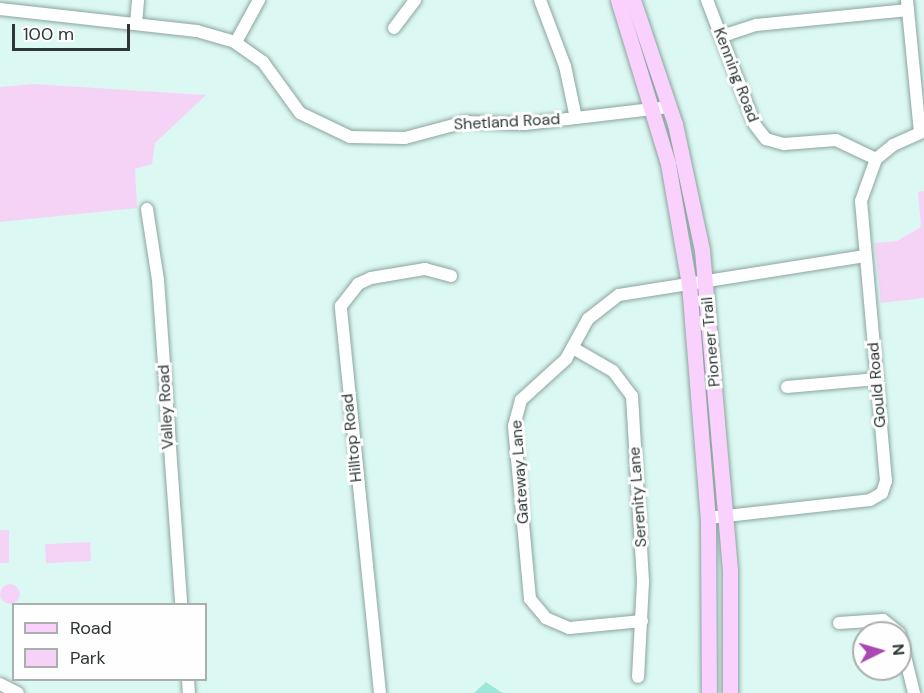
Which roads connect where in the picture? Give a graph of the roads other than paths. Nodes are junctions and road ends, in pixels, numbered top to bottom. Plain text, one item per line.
1 (138, 0) edge
2 (259, 0) edge
3 (415, 0) edge
4 (540, 0) edge
5 (618, 0) edge
6 (633, 0) edge
7 (707, 0) edge
8 (907, 5) edge
9 (0, 9) edge
10 (136, 24) junction
11 (394, 28) dead end
12 (722, 36) junction
13 (236, 42) junction
14 (669, 107) junction
15 (653, 109) junction
16 (576, 118) junction
17 (922, 131) edge
18 (876, 159) junction
19 (147, 209) dead end
20 (865, 256) junction
21 (451, 276) dead end
22 (706, 282) junction
23 (689, 284) junction
24 (573, 348) junction
25 (877, 379) junction
26 (787, 387) dead end
27 (726, 516) junction
28 (708, 518) junction
29 (181, 603) edge
30 (642, 621) junction
31 (868, 621) edge
32 (884, 621) edge
33 (852, 622) edge
34 (839, 623) dead end
35 (638, 677) dead end
36 (0, 684) edge
37 (18, 693) edge
38 (380, 693) edge
39 (709, 693) edge
40 (730, 693) edge

1 - 10 street
2 - 13 street
3 - 11 street
4 - 16 street
5 - 15 main road, Pioneer Trail
6 - 14 main road, Pioneer Trail
7 - 12 street, Kenning Road
8 - 12 street
8 - 17 street
9 - 10 street, Shetland Road
10 - 13 street, Shetland Road
12 - 18 street, Kenning Road
13 - 16 street, Shetland Road
14 - 15 street, Shetland Road
14 - 22 main road, Pioneer Trail
15 - 16 street, Shetland Road
15 - 23 main road, Pioneer Trail
17 - 18 street
18 - 20 street, Gould Road
19 - 29 street, Valley Road
20 - 22 street, Gateway Lane
20 - 25 street, Gould Road
21 - 38 street, Hilltop Road
22 - 23 street, Gateway Lane
22 - 27 main road, Pioneer Trail
23 - 24 street, Gateway Lane
23 - 28 main road, Pioneer Trail
24 - 30 street, Serenity Lane
24 - 30 street, Gateway Lane
25 - 26 street
25 - 27 street, Gould Road
27 - 28 street, Gould Road
27 - 40 main road, Pioneer Trail
28 - 39 main road, Pioneer Trail
30 - 35 street, Serenity Lane
31 - 32 street
33 - 34 street
36 - 37 street

